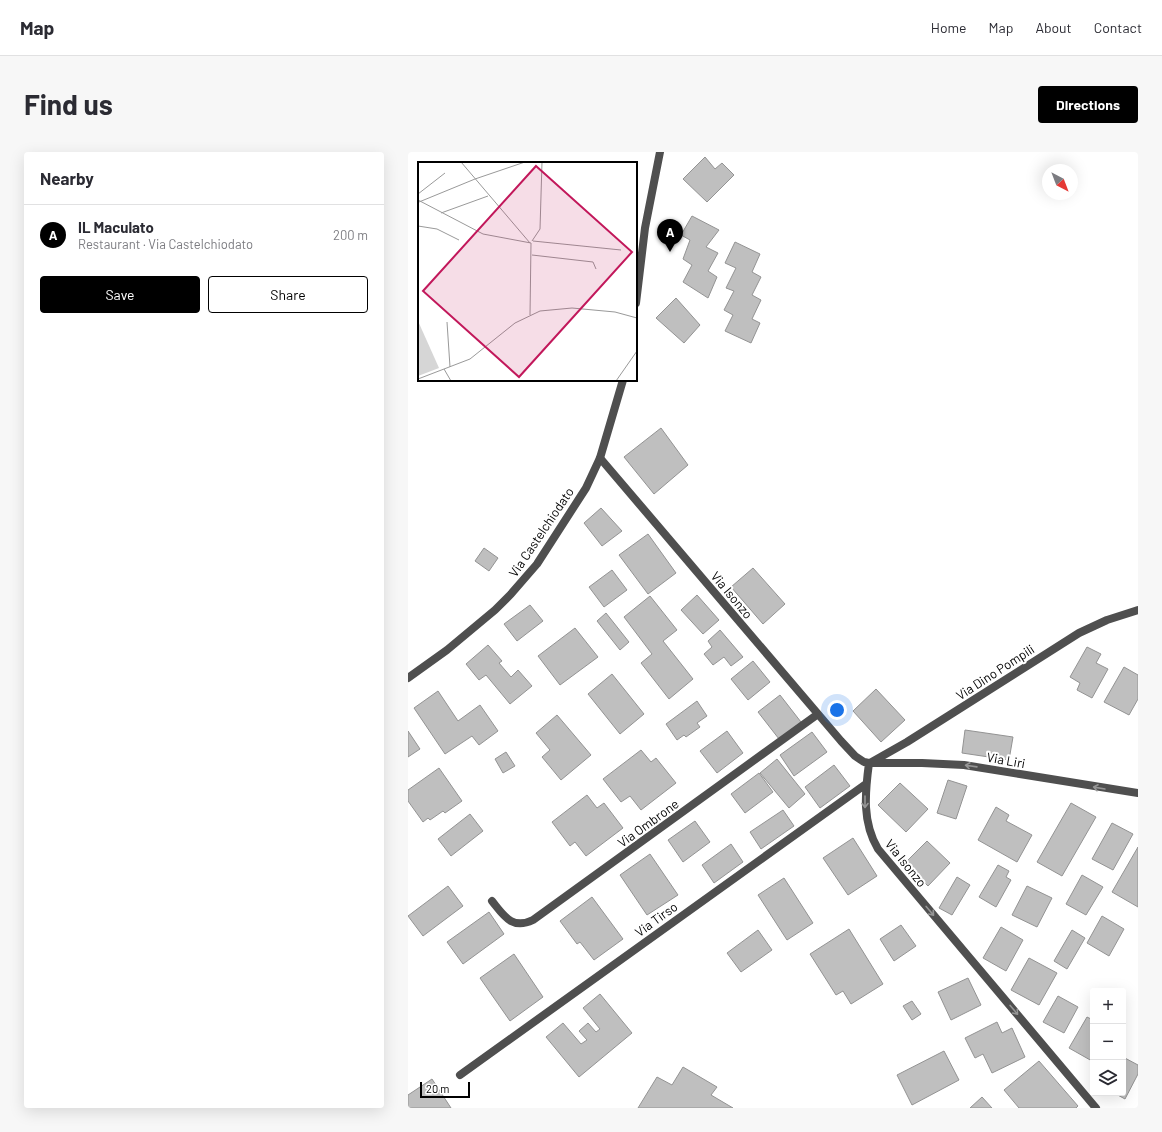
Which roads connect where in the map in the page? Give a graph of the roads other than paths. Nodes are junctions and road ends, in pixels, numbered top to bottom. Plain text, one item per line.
1 (660, 152) edge
2 (637, 295) edge
3 (623, 381) edge
4 (600, 458) junction
5 (1138, 610) edge
6 (408, 678) edge
7 (818, 714) junction
8 (869, 763) junction
9 (866, 784) junction
10 (1138, 794) edge
11 (492, 901) dead end
12 (460, 1075) dead end
13 (1096, 1108) edge

1 - 2 street
3 - 4 street, Via Castelchiodato
4 - 6 street, Via Castelchiodato
4 - 7 street, Via Isonzo
5 - 8 street, Via Dino Pompili
7 - 8 street, Via Isonzo
7 - 11 street, Via Ombrone
8 - 9 street, Via Isonzo
10 -> 8 street, Via Liri
9 - 12 street, Via Tirso
9 -> 13 street, Via Isonzo

